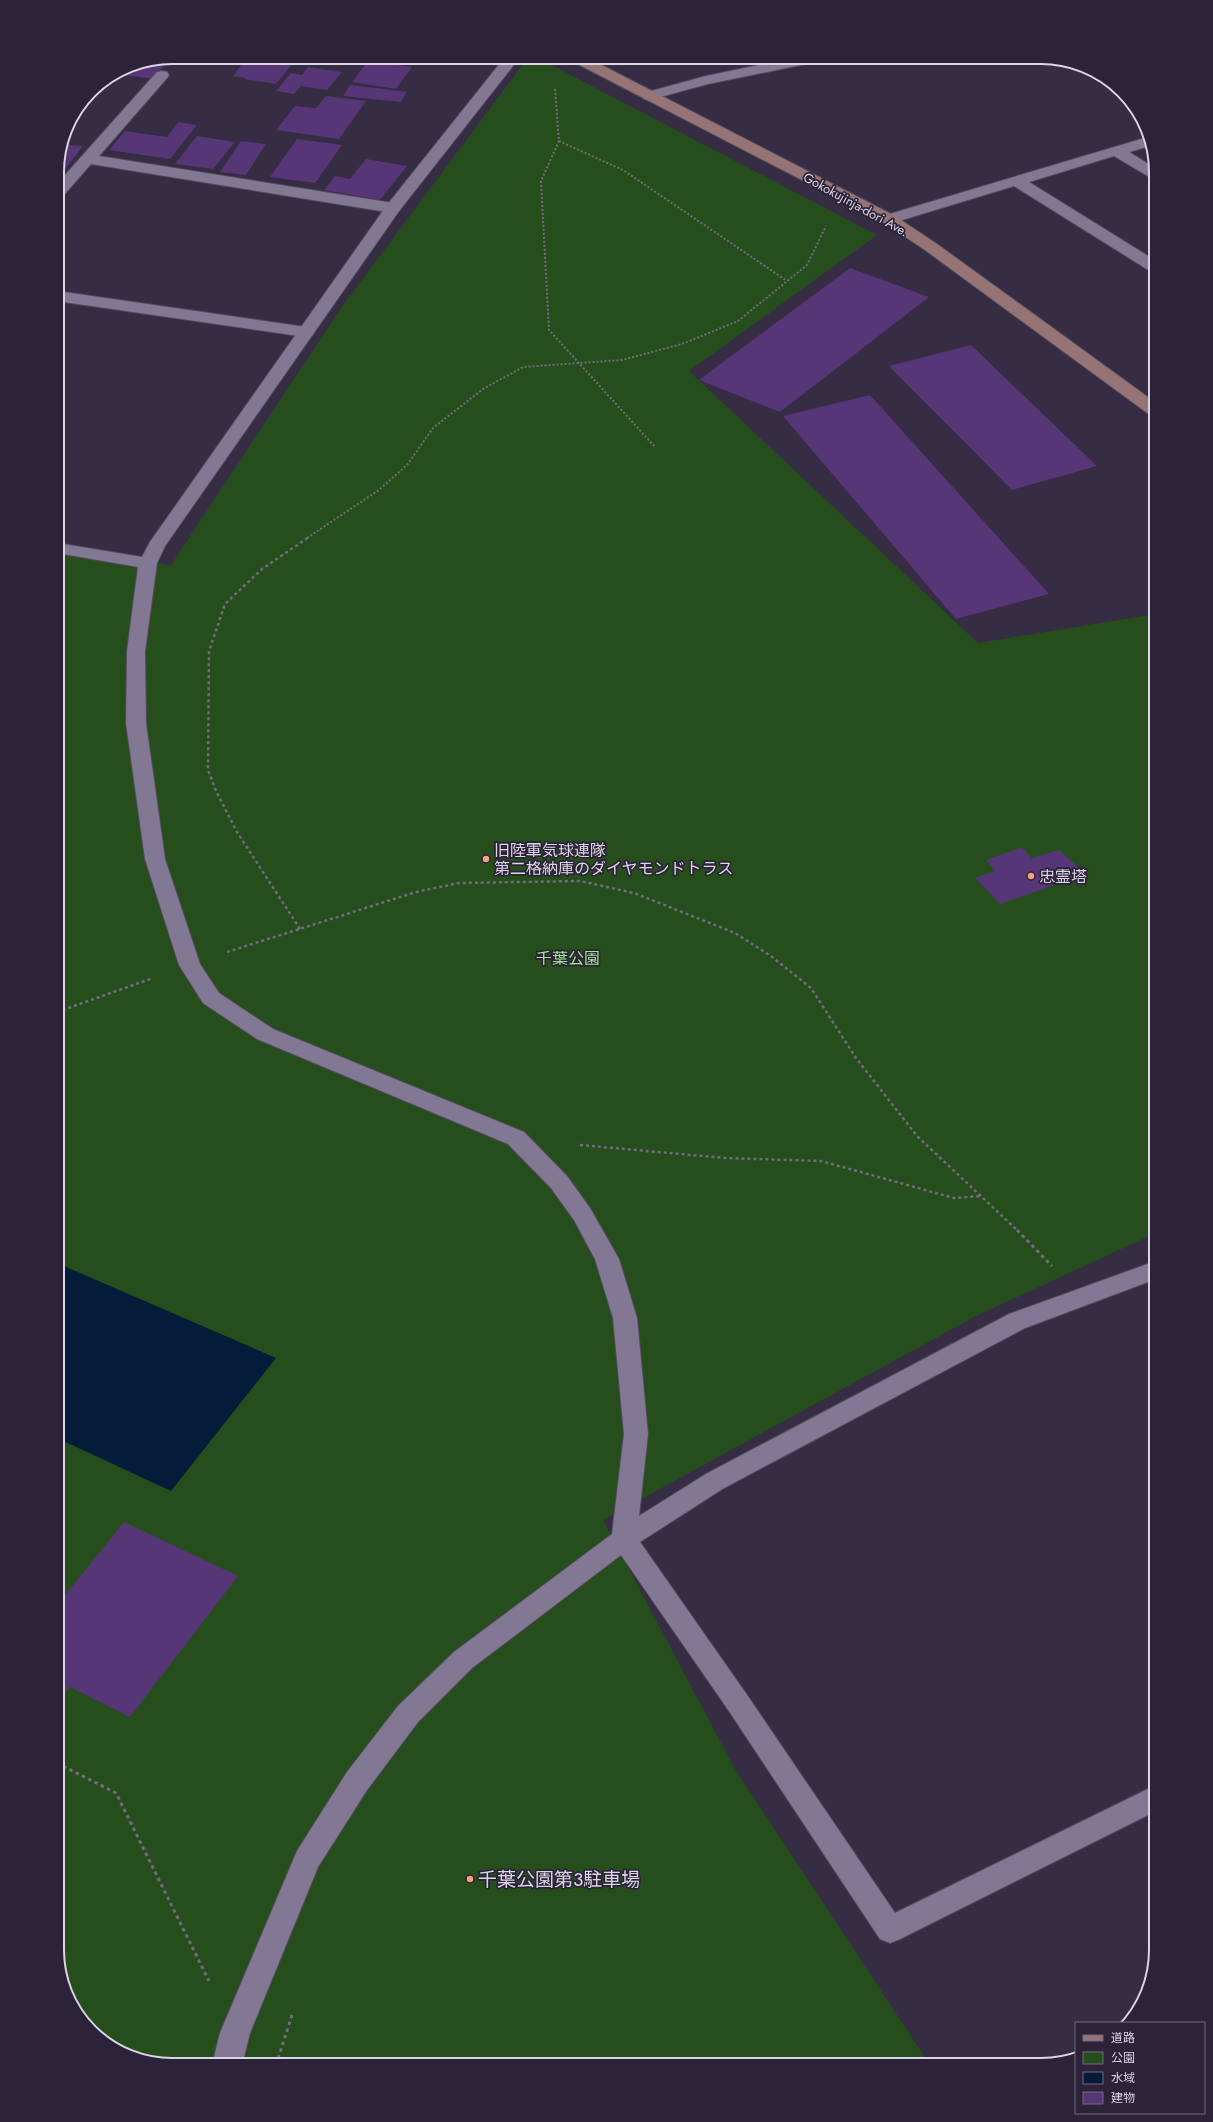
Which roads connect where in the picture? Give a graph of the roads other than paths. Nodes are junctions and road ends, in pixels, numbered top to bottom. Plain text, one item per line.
1 (507, 64) edge
2 (588, 64) edge
3 (785, 64) edge
4 (162, 75) dead end
5 (649, 96) junction
6 (1144, 142) edge
7 (1115, 150) junction
8 (87, 159) junction
9 (1149, 171) edge
10 (1015, 180) junction
11 (64, 186) edge
12 (393, 208) junction
13 (889, 219) junction
14 (1149, 264) edge
15 (64, 297) edge
16 (306, 332) junction
17 (1149, 406) edge
18 (64, 549) edge
19 (148, 563) junction
20 (1149, 1273) edge
21 (624, 1539) junction
22 (1149, 1800) edge
23 (229, 2058) edge

1 - 12 street
2 - 5 street, Gokokujinja-dori Ave.
3 - 5 street
4 - 8 street
5 - 13 street, Gokokujinja-dori Ave.
6 - 7 street
7 - 9 street
7 - 10 street
8 - 11 street
8 - 12 street
10 - 13 street
10 - 14 street
12 - 16 street
13 - 17 street, Gokokujinja-dori Ave.
15 - 16 street
16 - 19 street
18 - 19 street
19 - 21 street
20 - 21 street
21 - 22 street
21 - 23 street

